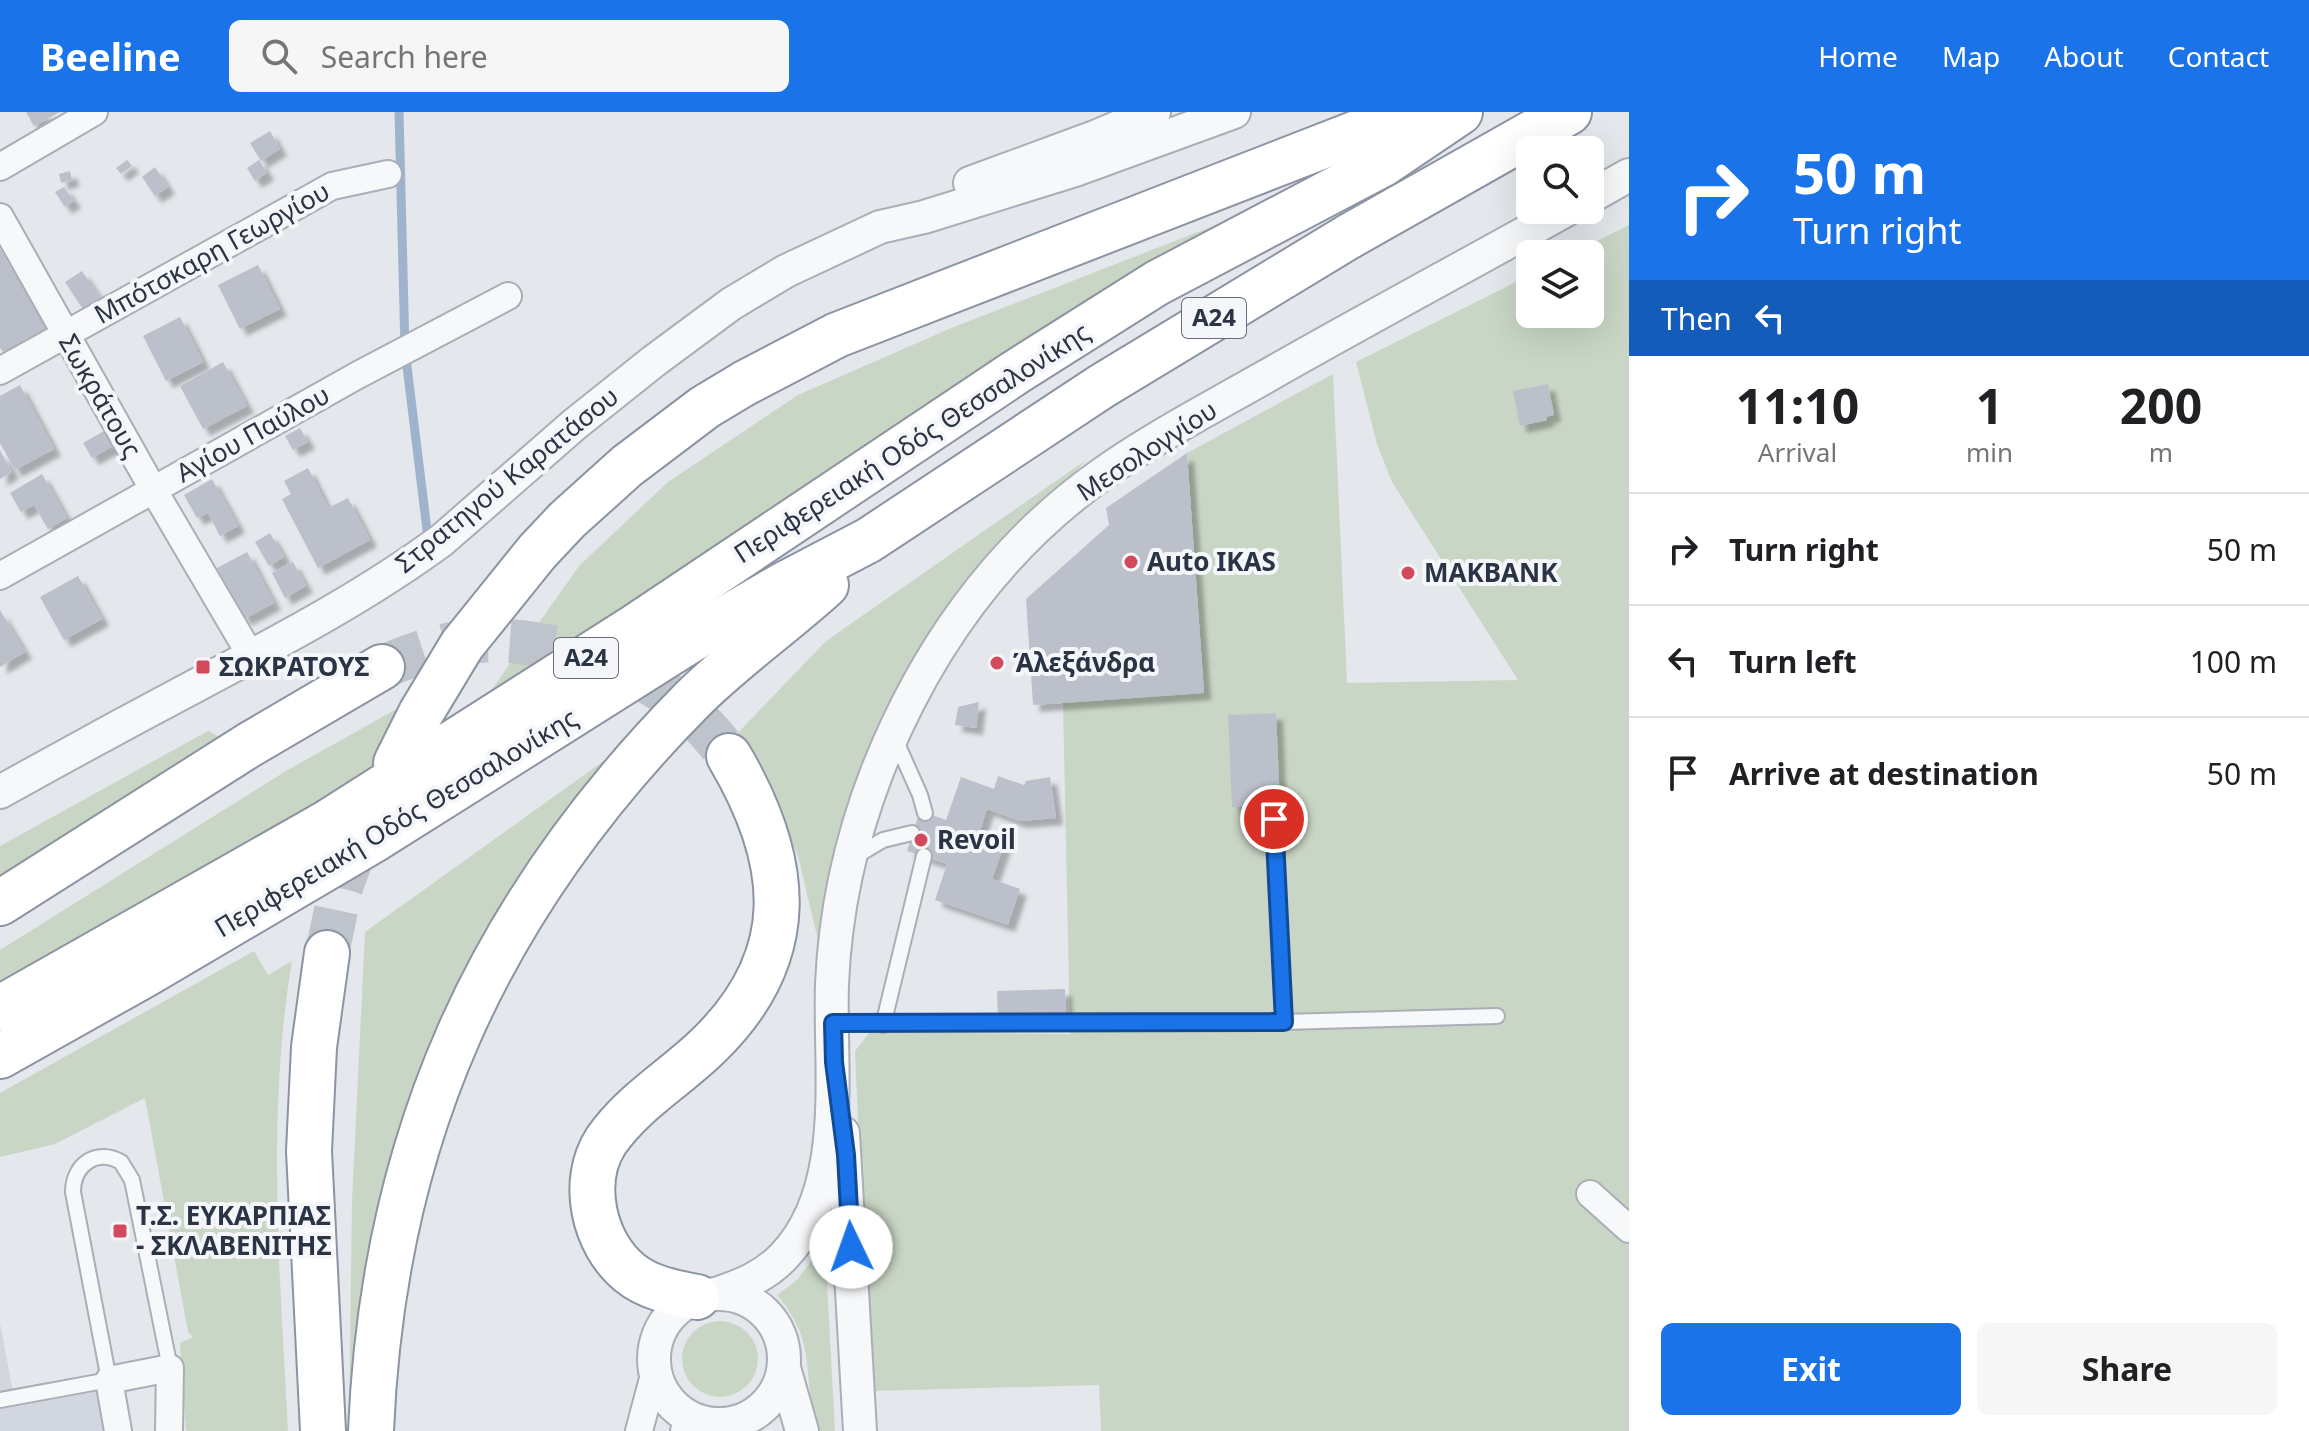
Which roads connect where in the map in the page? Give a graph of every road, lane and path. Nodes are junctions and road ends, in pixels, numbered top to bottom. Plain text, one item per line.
1 (94, 112) edge
2 (1154, 112) edge
3 (1234, 112) edge
4 (1448, 112) edge
5 (1460, 112) edge
6 (1569, 112) edge
7 (0, 167) edge
8 (388, 174) dead end
9 (1629, 175) edge
10 (1604, 189) edge
11 (0, 217) edge
12 (1541, 224) edge
13 (880, 227) junction
14 (508, 296) dead end
15 (66, 335) junction
16 (0, 371) edge
17 (153, 489) junction
18 (869, 540) junction
19 (0, 576) edge
20 (251, 656) junction
21 (382, 667) tunnel mouth
22 (892, 732) junction
23 (729, 756) tunnel mouth
24 (396, 763) dead end
25 (0, 792) edge
26 (925, 813) dead end
27 (1274, 819) dead end
28 (912, 833) dead end
29 (924, 856) dead end
30 (849, 861) junction
31 (0, 903) edge
32 (327, 953) tunnel mouth
33 (0, 1008) edge
34 (1497, 1016) dead end
35 (1284, 1022) junction
36 (833, 1023) junction
37 (883, 1025) junction
38 (0, 1056) edge
39 (834, 1062) junction
40 (1590, 1194) dead end
41 (1629, 1229) edge
42 (708, 1295) junction
43 (170, 1368) junction
44 (784, 1368) junction
45 (655, 1371) junction
46 (109, 1380) junction
47 (0, 1400) edge
48 (710, 1427) edge
49 (118, 1431) edge
50 (169, 1431) edge
51 (323, 1431) edge
52 (371, 1431) edge
53 (639, 1431) edge
54 (802, 1431) edge
55 (860, 1431) edge

1 - 7 street
2 - 13 street
3 - 13 street
4 - 24 highway
5 - 33 highway, Περιφερειακή Οδός Θεσσαλονίκης / Α24
6 - 18 highway, Περιφερειακή Οδός Θεσσαλονίκης / Α24
8 - 15 street, Μπότσκαρη Γεωργίου
9 - 10 street
11 - 15 street, Σωκράτους
12 - 22 street, Μεσολογγίου
13 - 20 street, Στρατηγού Καρατάσου
14 - 17 street, Αγίου Παύλου
15 - 16 street, Μπότσκαρη Γεωργίου
15 - 17 street, Σωκράτους
17 - 19 street, Αγίου Παύλου
17 - 20 street, Σωκράτους
18 - 38 highway, Περιφερειακή Οδός Θεσσαλονίκης / Α24
18 - 52 highway
20 - 25 street, Στρατηγού Καρατάσου
21 - 31 highway
22 - 26 lane
22 - 30 street, Μεσολογγίου
23 - 42 highway
27 - 35 lane
28 - 30 lane
29 - 37 lane
30 - 36 street, Μεσολογγίου
32 - 51 highway
34 - 35 lane
35 - 37 lane
36 - 37 lane
36 - 39 street, Μεσολογγίου
39 - 42 street, Μεσολογγίου
39 - 55 street, Μεσολογγίου
40 - 41 street
42 - 44 street
42 - 45 street
43 - 46 street
43 - 46 lane
43 - 50 street
44 - 48 street
44 - 54 street
45 - 48 street
45 - 53 street
46 - 47 lane
46 - 49 street

